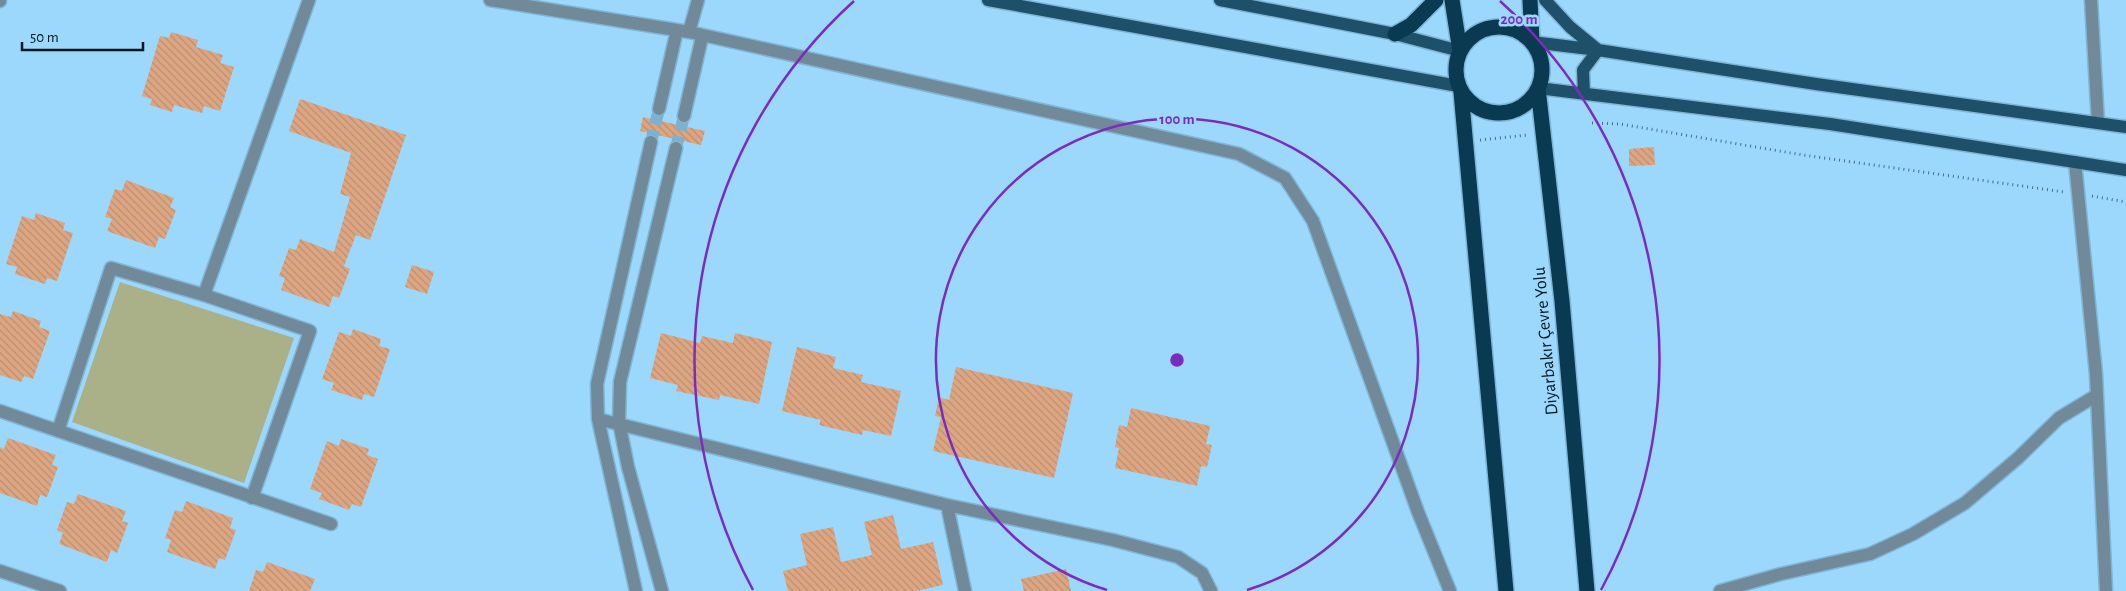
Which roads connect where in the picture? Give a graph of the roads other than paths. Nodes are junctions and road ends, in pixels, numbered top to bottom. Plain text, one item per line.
1 (309, 0) edge
2 (490, 0) edge
3 (698, 0) edge
4 (988, 0) edge
5 (1220, 0) edge
6 (1436, 0) edge
7 (1452, 0) edge
8 (1530, 0) edge
9 (1545, 0) edge
10 (2091, 0) edge
11 (1239, 2) edge
12 (683, 31) junction
13 (1395, 34) junction
14 (702, 37) junction
15 (1532, 42) junction
16 (1598, 50) junction
17 (1460, 51) junction
18 (1538, 88) junction
19 (1460, 89) junction
20 (1584, 94) junction
21 (659, 109) tunnel mouth
22 (684, 116) tunnel mouth
23 (2098, 123) junction
24 (2126, 128) edge
25 (651, 142) tunnel mouth
26 (676, 148) tunnel mouth
27 (2075, 162) junction
28 (2126, 170) edge
29 (204, 295) junction
30 (2097, 395) junction
31 (0, 411) edge
32 (598, 419) junction
33 (619, 422) junction
34 (58, 432) junction
35 (252, 498) junction
36 (947, 505) junction
37 (331, 524) dead end
38 (0, 571) edge
39 (60, 591) edge
40 (636, 591) edge
41 (662, 591) edge
42 (965, 591) edge
43 (1211, 591) edge
44 (1450, 591) edge
45 (1506, 591) edge
46 (1587, 591) edge
47 (1720, 591) edge
48 (2106, 591) edge

1 - 29 street
2 - 12 street
3 - 12 street
4 - 19 main road
5 - 11 main road
6 - 13 highway
7 - 17 highway
8 - 15 highway
9 - 16 main road
10 - 23 street
11 - 13 main road
12 - 14 street
12 - 21 street
13 - 17 main road
14 - 22 street
14 - 44 street
15 - 16 main road
15 - 17 highway
15 - 18 highway
16 - 20 main road
16 - 23 main road
17 - 19 highway
18 - 19 highway
18 - 20 main road
18 - 46 highway, Diyarbakır Çevre Yolu
19 - 45 highway
20 - 27 main road
23 - 24 main road
25 - 32 street
26 - 33 street
27 - 28 main road
27 - 30 street
29 - 34 street
29 - 35 street
30 - 47 street
30 - 48 street
31 - 34 street
32 - 33 street
32 - 40 street
33 - 36 street
33 - 41 street
34 - 35 street
35 - 37 street
36 - 42 street
36 - 43 street
38 - 39 street

